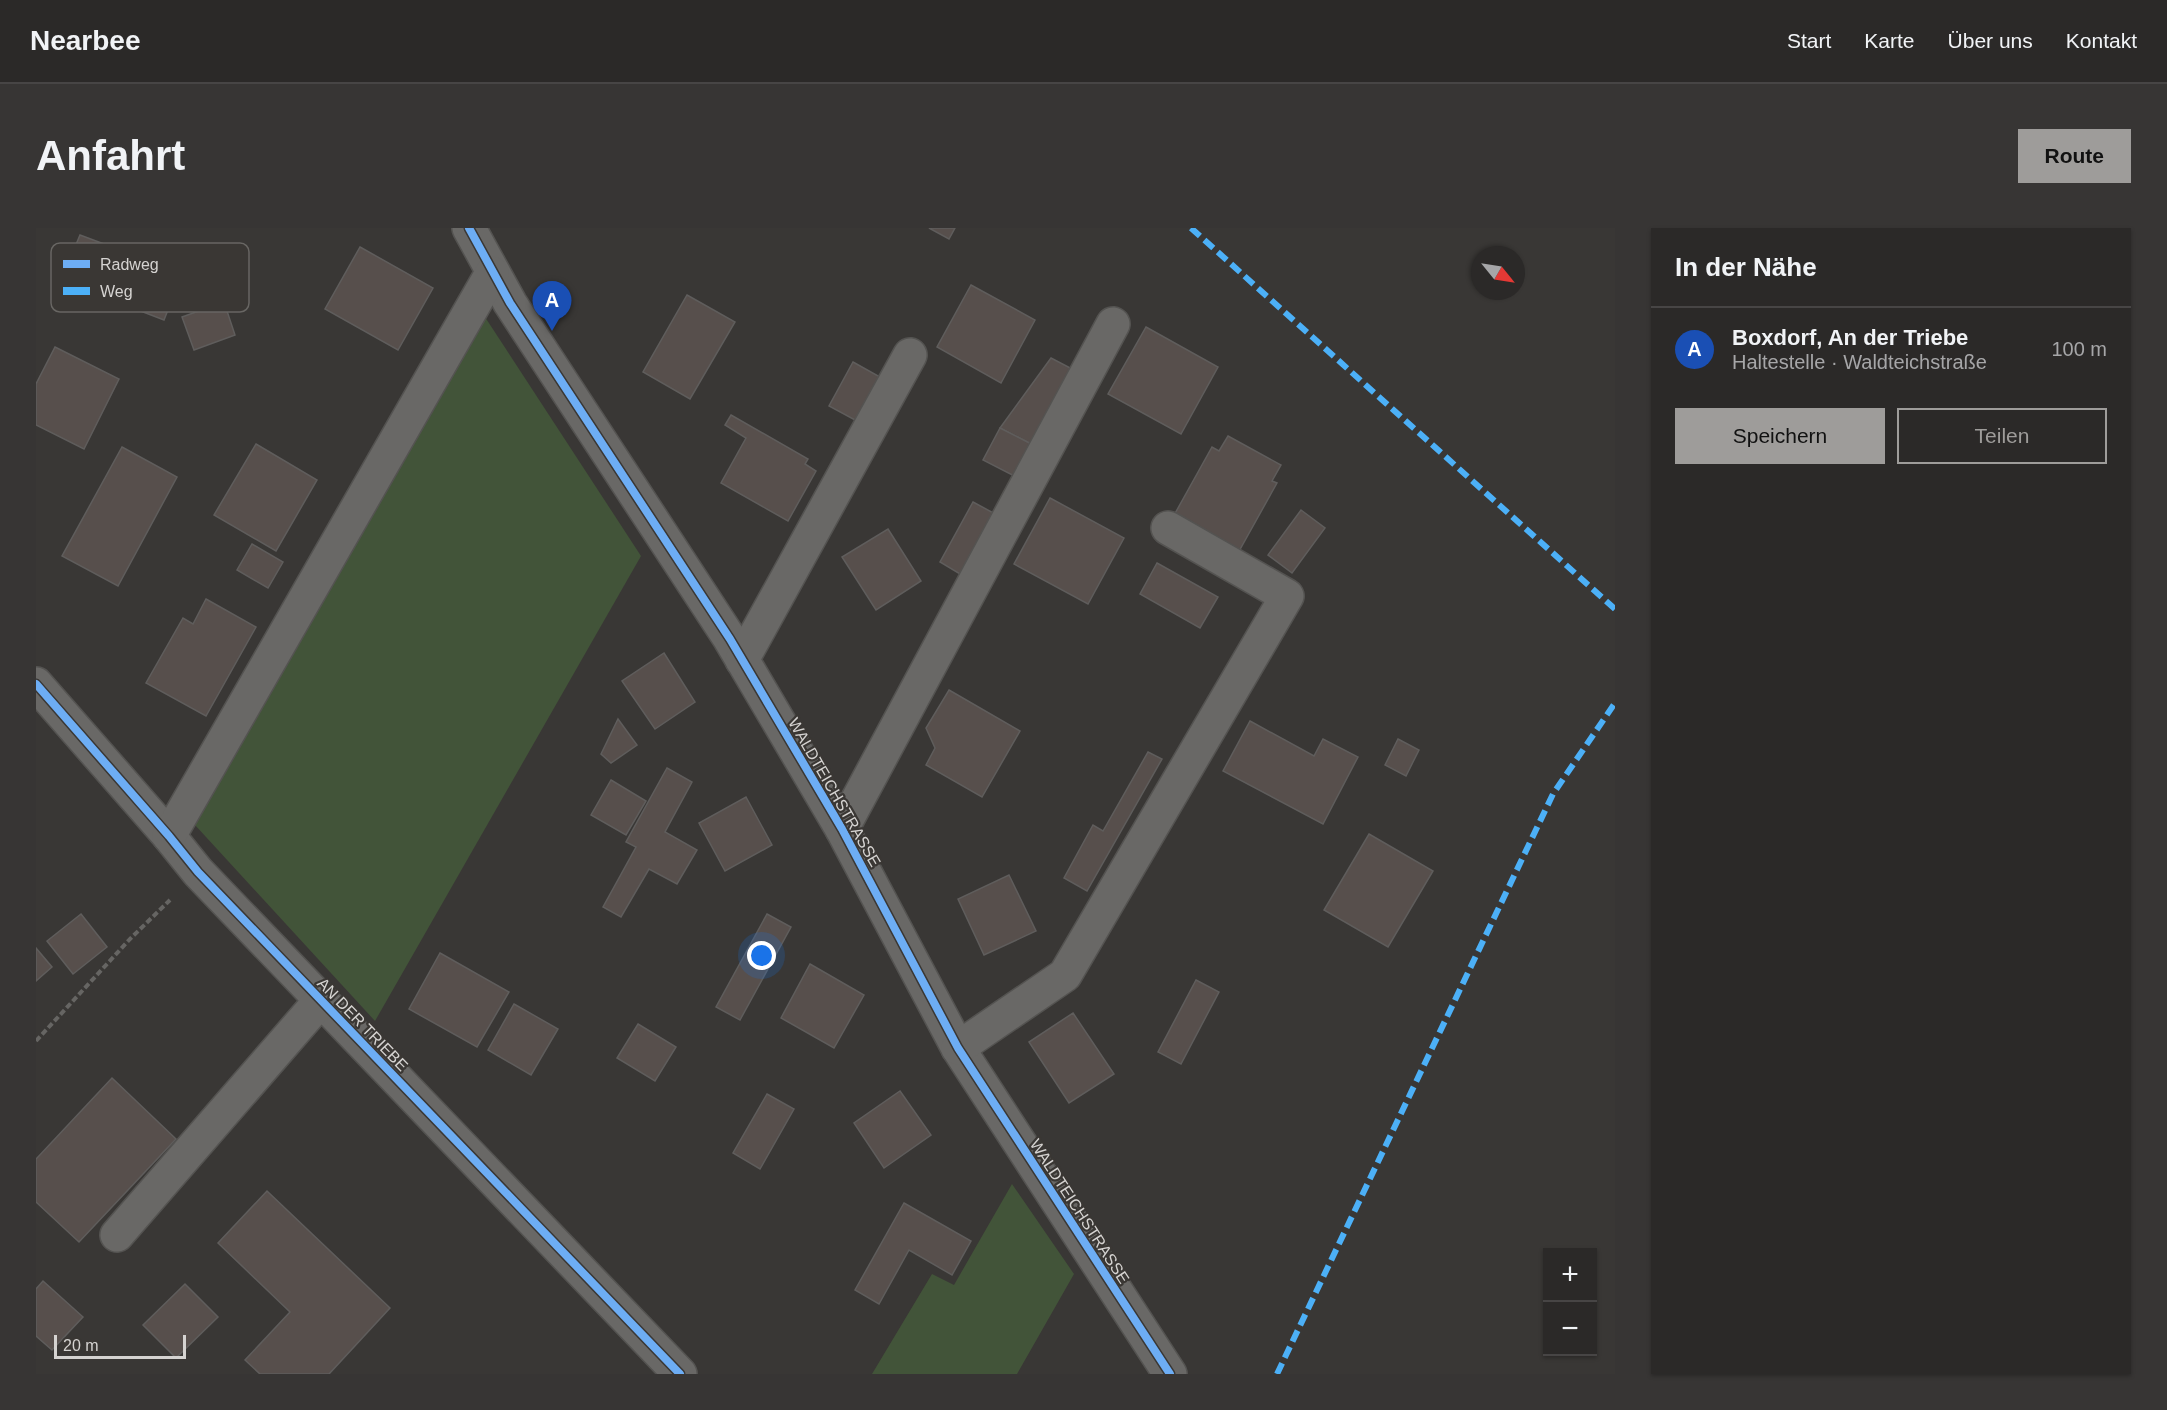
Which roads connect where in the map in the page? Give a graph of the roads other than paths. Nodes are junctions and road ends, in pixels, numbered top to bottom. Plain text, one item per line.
1 (469, 228) edge
2 (492, 273) junction
3 (1113, 324) dead end
4 (910, 355) dead end
5 (1168, 528) dead end
6 (742, 660) junction
7 (36, 684) edge
8 (842, 829) junction
9 (169, 836) junction
10 (321, 1000) junction
11 (958, 1048) junction
12 (117, 1235) dead end
13 (680, 1374) edge
14 (1170, 1374) edge

1 - 2 street, WALDTEICHSTRASSE
2 - 6 street, WALDTEICHSTRASSE
2 - 9 street
3 - 8 street
4 - 6 street
5 - 11 street
6 - 8 street, WALDTEICHSTRASSE
7 - 9 street, AN DER TRIEBE
8 - 11 street, WALDTEICHSTRASSE
9 - 10 street, AN DER TRIEBE
10 - 12 street
10 - 13 street, AN DER TRIEBE
11 - 14 street, WALDTEICHSTRASSE

